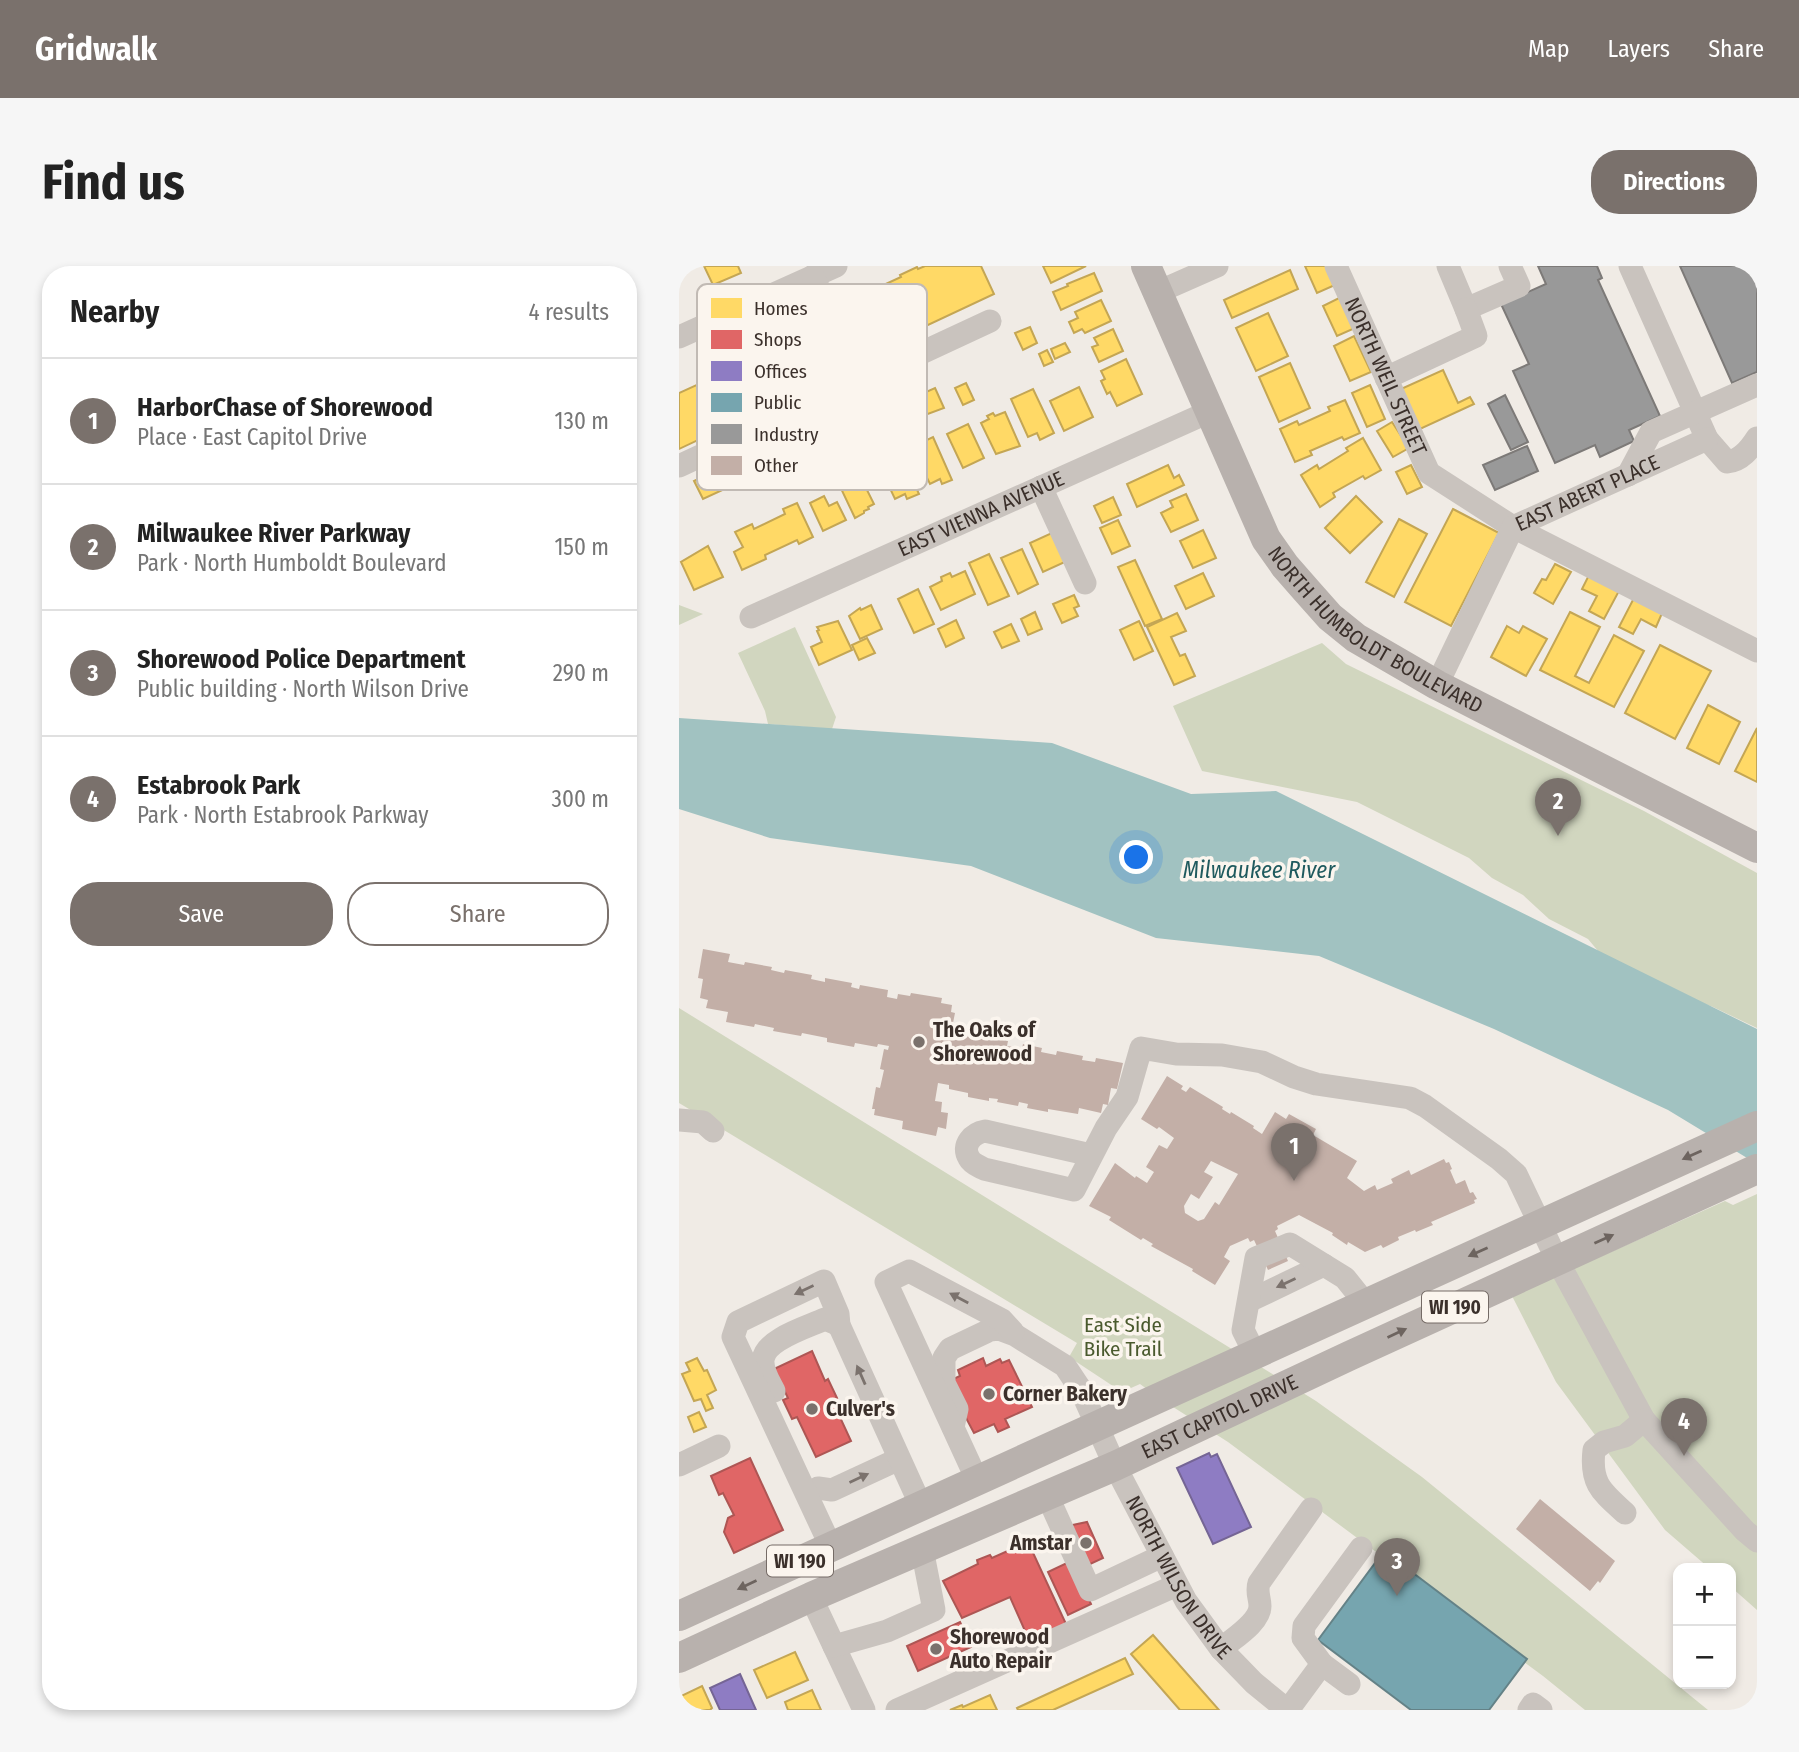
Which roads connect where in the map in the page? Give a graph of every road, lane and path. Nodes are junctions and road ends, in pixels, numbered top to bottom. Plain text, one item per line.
1 (836, 266) edge
2 (1217, 266) edge
3 (1336, 266) edge
4 (1448, 266) edge
5 (1510, 266) edge
6 (1630, 266) edge
7 (813, 276) junction
8 (1152, 279) edge
9 (795, 284) edge
10 (817, 284) edge
11 (1466, 309) junction
12 (990, 321) dead end
13 (697, 329) edge
14 (679, 337) edge
15 (927, 350) edge
16 (1386, 378) junction
17 (1757, 385) edge
18 (1211, 411) junction
19 (1695, 413) junction
20 (1757, 438) edge
21 (1707, 439) junction
22 (697, 458) edge
23 (679, 466) edge
24 (1628, 475) junction
25 (1041, 487) junction
26 (1513, 527) junction
27 (1085, 583) dead end
28 (751, 617) dead end
29 (1757, 651) edge
30 (1437, 685) junction
31 (1757, 848) edge
32 (679, 1120) edge
33 (1757, 1126) edge
34 (713, 1131) dead end
35 (1091, 1155) junction
36 (1757, 1169) edge
37 (1540, 1224) junction
38 (1557, 1260) junction
39 (1324, 1265) junction
40 (1249, 1301) junction
41 (1357, 1307) junction
42 (839, 1325) junction
43 (1015, 1335) junction
44 (1255, 1354) junction
45 (1294, 1381) junction
46 (1644, 1420) junction
47 (1097, 1426) junction
48 (953, 1427) junction
49 (719, 1447) dead end
50 (899, 1459) junction
51 (679, 1465) edge
52 (1115, 1466) junction
53 (978, 1480) junction
54 (813, 1494) junction
55 (1047, 1495) junction
56 (921, 1506) junction
57 (1311, 1510) dead end
58 (1625, 1513) dead end
59 (1757, 1541) edge
60 (929, 1546) junction
61 (831, 1547) junction
62 (1361, 1548) dead end
63 (1162, 1556) junction
64 (1177, 1585) junction
65 (811, 1597) junction
66 (679, 1615) edge
67 (834, 1646) junction
68 (1221, 1648) junction
69 (679, 1658) edge
70 (1322, 1664) junction
71 (1349, 1684) dead end
72 (864, 1710) edge
73 (897, 1710) edge
74 (1287, 1710) edge
75 (1529, 1710) edge
76 (1541, 1710) edge

1 - 7 street
2 - 8 street
3 - 16 street, NORTH WEIL STREET
4 - 11 street
5 - 11 street
6 - 19 street
7 - 9 street
7 - 10 street
8 - 18 main road, NORTH HUMBOLDT BOULEVARD
11 - 16 street
12 - 15 street
13 - 14 street
16 - 26 street, NORTH WEIL STREET
17 - 19 street
18 - 25 street, EAST VIENNA AVENUE
18 - 30 main road, NORTH HUMBOLDT BOULEVARD
19 - 21 street
19 - 24 street
20 - 21 street
21 - 24 street, EAST ABERT PLACE
22 - 23 street
24 - 26 street, EAST ABERT PLACE
25 - 27 street
25 - 28 street, EAST VIENNA AVENUE
26 - 29 street, NORTH WEIL STREET
26 - 30 street, EAST ABERT PLACE
30 - 31 main road, NORTH HUMBOLDT BOULEVARD
32 - 34 street
33 -> 37 main road, EAST CAPITOL DRIVE / WI 190
35 - 35 street
35 - 37 street
38 -> 36 main road, EAST CAPITOL DRIVE / WI 190
37 - 38 street
37 -> 41 main road, EAST CAPITOL DRIVE / WI 190
45 -> 38 main road, EAST CAPITOL DRIVE / WI 190
38 - 46 street
39 -> 40 street
39 - 40 street
39 - 41 street
40 - 44 street
41 - 44 main road, EAST CAPITOL DRIVE / WI 190
41 - 45 main road
41 - 52 main road
50 -> 42 street
42 - 54 street
42 -> 54 street
43 - 47 street, NORTH WILSON DRIVE
43 - 48 street
43 -> 48 street, NORTH WILSON DRIVE
44 - 47 main road, EAST CAPITOL DRIVE / WI 190
45 - 52 main road, EAST CAPITOL DRIVE / WI 190
46 - 58 street
46 - 59 street
47 - 52 street, NORTH WILSON DRIVE
47 - 53 main road, EAST CAPITOL DRIVE / WI 190
47 - 60 main road
48 - 53 street
49 - 51 street
54 -> 50 street
50 - 56 street
52 - 55 main road, EAST CAPITOL DRIVE / WI 190
52 - 63 street, NORTH WILSON DRIVE
53 - 56 main road, EAST CAPITOL DRIVE / WI 190
54 - 61 street
55 - 60 main road, EAST CAPITOL DRIVE / WI 190
55 - 63 street
56 - 61 main road, EAST CAPITOL DRIVE / WI 190
56 - 65 main road
57 - 68 street
60 - 65 main road, EAST CAPITOL DRIVE / WI 190
60 - 67 street
61 -> 66 main road, EAST CAPITOL DRIVE / WI 190
62 - 70 street
63 - 64 street, NORTH WILSON DRIVE
64 - 68 street, NORTH WILSON DRIVE
64 - 73 street
65 - 67 street
65 - 69 main road, EAST CAPITOL DRIVE / WI 190
67 - 72 street
68 - 74 street, NORTH WILSON DRIVE
70 - 71 street
70 - 74 street
75 - 76 street

